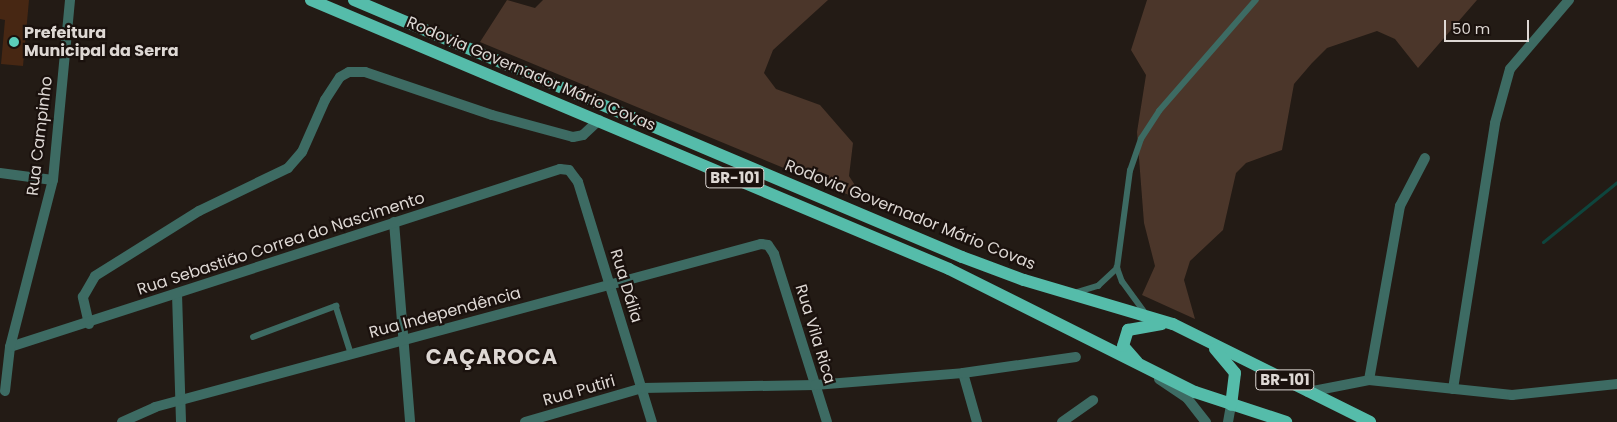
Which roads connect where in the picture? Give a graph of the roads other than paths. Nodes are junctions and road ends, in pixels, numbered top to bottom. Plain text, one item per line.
1 (70, 0) edge
2 (311, 0) edge
3 (354, 0) edge
4 (1256, 0) edge
5 (1569, 0) edge
6 (598, 120) junction
7 (1425, 158) dead end
8 (560, 169) joint
9 (0, 173) edge
10 (53, 180) junction
11 (394, 222) junction
12 (774, 254) joint
13 (1117, 268) junction
14 (609, 285) junction
15 (178, 294) junction
16 (1066, 294) junction
17 (1147, 316) junction
18 (89, 324) junction
19 (1173, 324) junction
20 (1202, 336) junction
21 (253, 338) dead end
22 (405, 338) junction
23 (10, 347) junction
24 (351, 353) junction
25 (1076, 358) dead end
26 (963, 373) junction
27 (1150, 373) junction
28 (1369, 380) junction
29 (816, 384) junction
30 (1617, 384) edge
31 (642, 388) junction
32 (1453, 389) junction
33 (5, 391) dead end
34 (1308, 392) junction
35 (1093, 400) dead end
36 (180, 401) junction
37 (1231, 405) junction
38 (122, 422) edge
39 (182, 422) edge
40 (410, 422) edge
41 (527, 422) edge
42 (652, 422) edge
43 (827, 422) edge
44 (977, 422) edge
45 (1062, 422) edge
46 (1206, 422) edge
47 (1228, 422) edge
48 (1286, 422) edge
49 (1370, 422) edge

1 - 10 street, Rua Campinho
2 - 6 main road, Rodovia Governador Mário Covas / BR-101
3 - 16 main road, Rodovia Governador Mário Covas / BR-101
4 - 13 lane
5 - 32 street
6 - 18 street
6 - 27 main road, Rodovia Governador Mário Covas / BR-101
7 - 28 street
8 - 11 street, Rua Sebastião Correa do Nascimento
8 - 14 street, Rua Dália
9 - 10 street
10 - 23 street, Rua Campinho
11 - 15 street, Rua Sebastião Correa do Nascimento
11 - 22 street
12 - 14 street, Rua Independência
12 - 29 street, Rua Vila Rica
13 - 16 lane
13 - 17 lane
14 - 22 street, Rua Independência
14 - 31 street, Rua Dália
15 - 18 street, Rua Sebastião Correa do Nascimento
15 - 36 street
16 - 17 main road, Rodovia Governador Mário Covas / BR-101
17 - 19 main road, Rodovia Governador Mário Covas / BR-101
18 - 23 street, Rua Sebastião Correa do Nascimento
19 - 20 main road, Rodovia Governador Mário Covas / BR-101
19 - 27 main road
20 - 34 main road, Rodovia Governador Mário Covas / BR-101
20 - 37 main road
21 - 24 lane
22 - 24 street, Rua Independência
22 - 40 street
23 - 33 street, Rua Campinho
24 - 36 street, Rua Independência
25 - 26 street, Rua Putiri
26 - 29 street, Rua Putiri
26 - 44 street
27 - 37 main road, Rodovia Governador Mário Covas / BR-101
27 - 46 street
28 - 32 street
28 - 34 street
29 - 31 street, Rua Putiri
29 - 43 street, Rua Vila Rica
30 - 32 street
31 - 41 street, Rua Putiri
31 - 42 street, Rua Dália
34 - 49 main road, Rodovia Governador Mário Covas / BR-101
35 - 45 street
36 - 38 street, Rua Independência
36 - 39 street
37 - 47 street
37 - 48 main road, Rodovia Governador Mário Covas / BR-101

